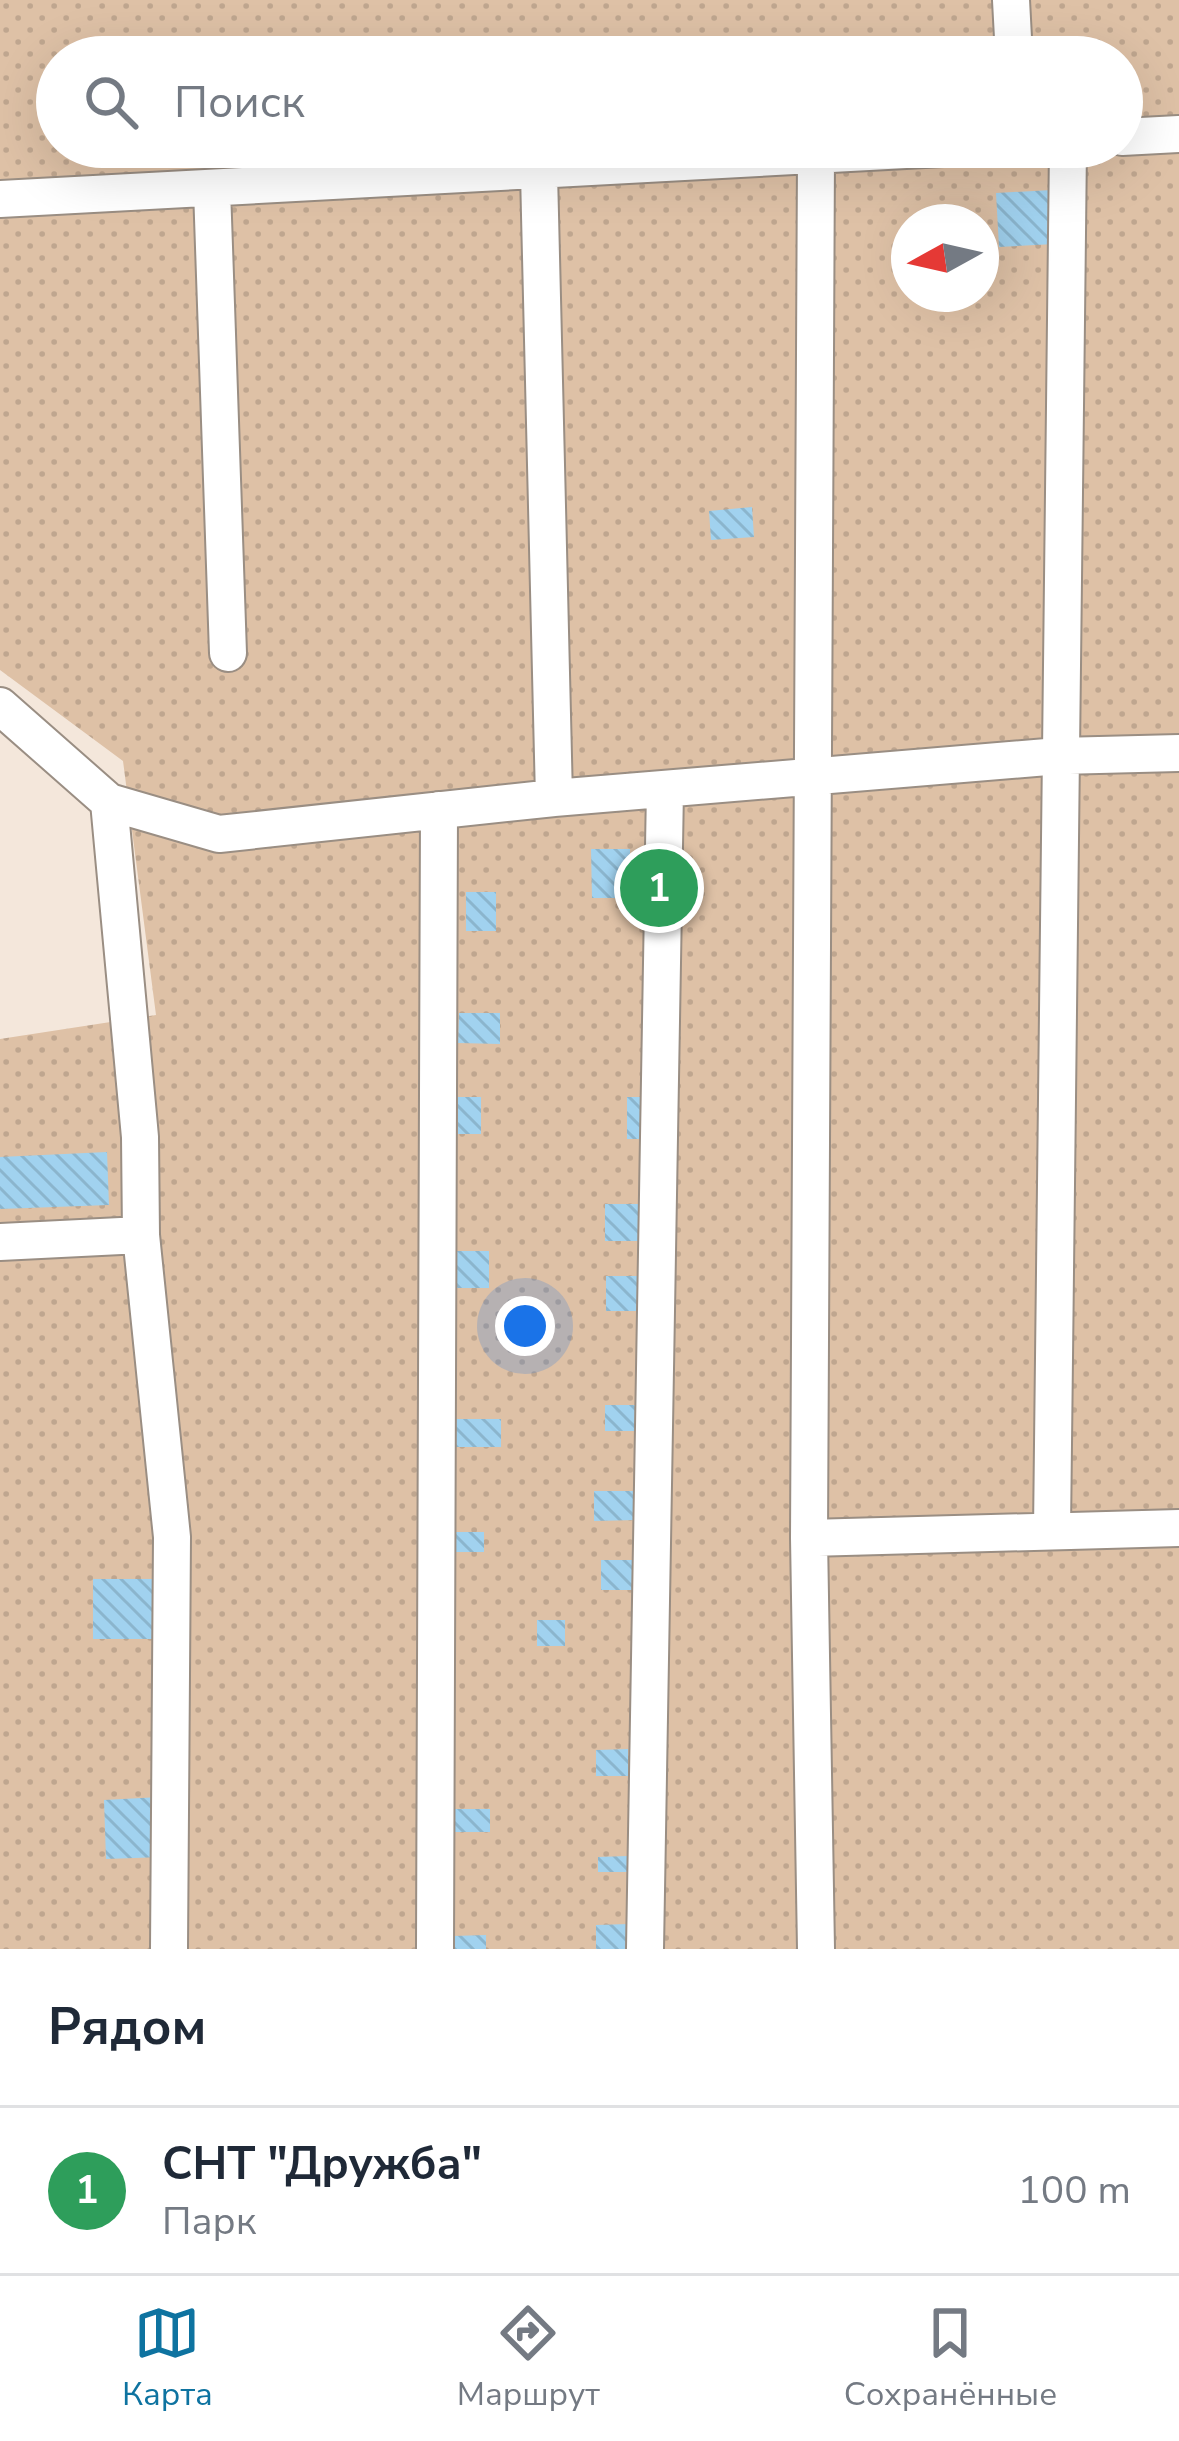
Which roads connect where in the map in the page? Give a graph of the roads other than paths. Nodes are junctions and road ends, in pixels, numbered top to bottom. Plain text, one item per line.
1 (1011, 0) edge
2 (1014, 36) edge
3 (1179, 134) edge
4 (1143, 136) edge
5 (620, 168) edge
6 (816, 168) edge
7 (1068, 168) edge
8 (539, 173) junction
9 (212, 189) junction
10 (0, 199) edge
11 (228, 652) dead end
12 (0, 706) edge
13 (1179, 753) edge
14 (1059, 756) junction
15 (811, 777) junction
16 (665, 789) junction
17 (554, 798) junction
18 (109, 802) junction
19 (439, 810) junction
20 (141, 1235) junction
21 (0, 1242) edge
22 (1179, 1528) edge
23 (1052, 1531) junction
24 (809, 1538) junction
25 (169, 1949) edge
26 (435, 1949) edge
27 (645, 1949) edge
28 (816, 1949) edge

1 - 2 street
3 - 4 street
5 - 8 street
6 - 15 street
7 - 14 street
8 - 9 street
8 - 17 street
9 - 10 street
9 - 11 street
12 - 18 street
13 - 14 street
14 - 15 street
14 - 23 street
15 - 16 street
15 - 24 street
16 - 17 street
16 - 27 street
17 - 19 street
18 - 19 street
18 - 20 street
19 - 26 street
20 - 21 street
20 - 25 street
22 - 23 street
23 - 24 street
24 - 28 street

